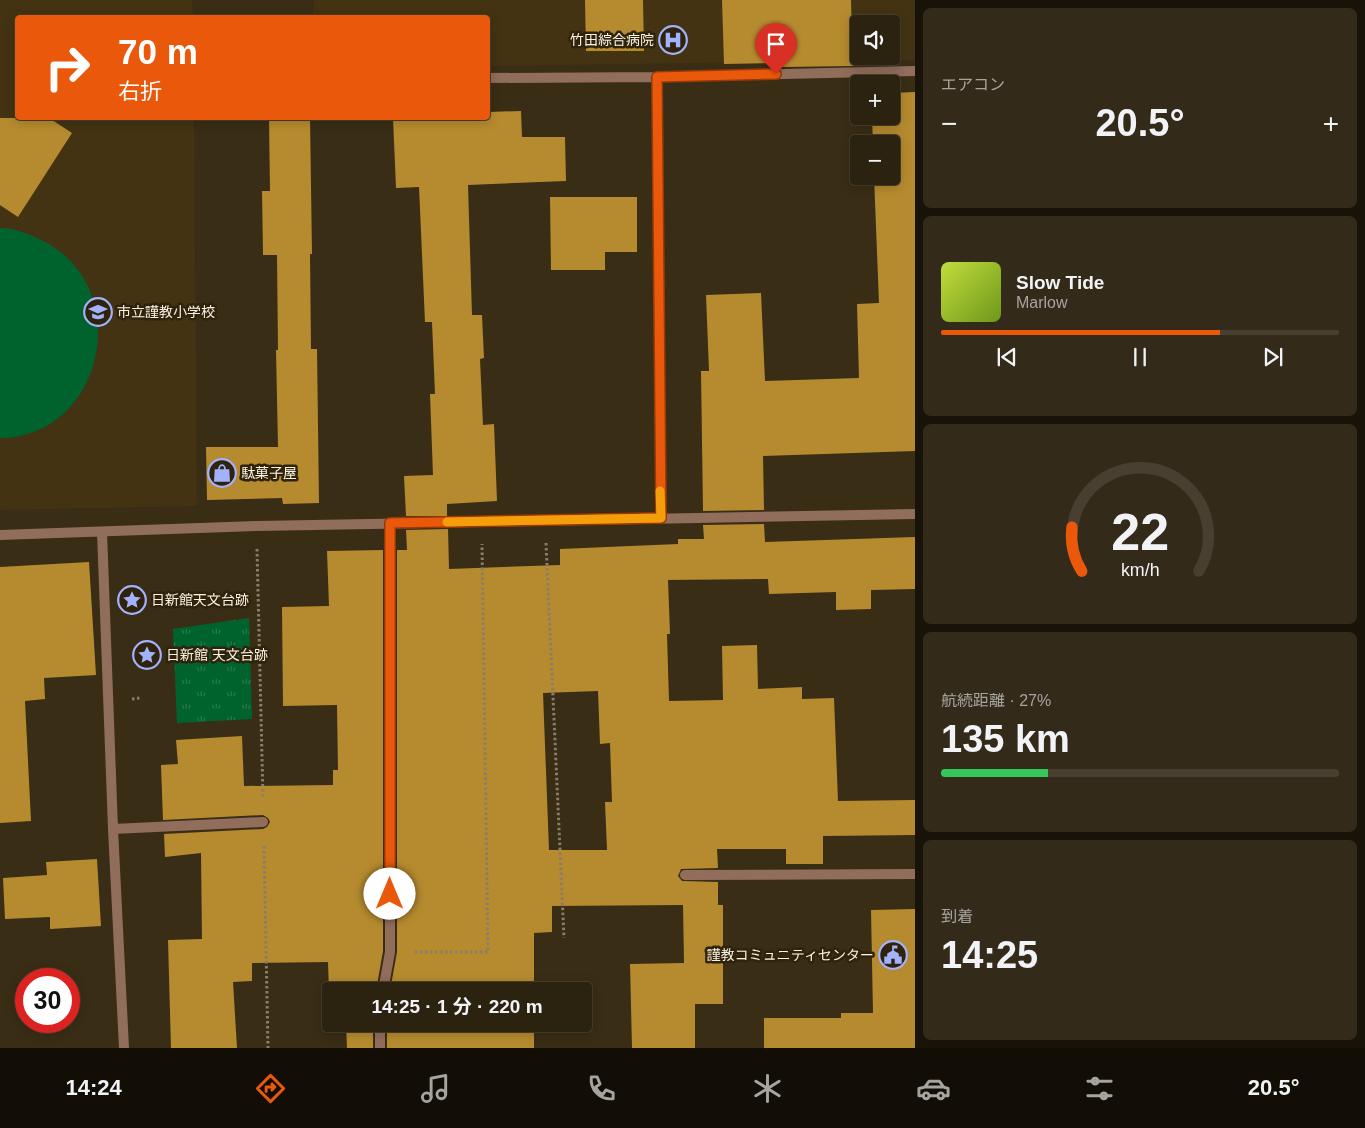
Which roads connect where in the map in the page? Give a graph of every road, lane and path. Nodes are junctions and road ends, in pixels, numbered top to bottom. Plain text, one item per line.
1 (915, 71) edge
2 (657, 77) junction
3 (490, 78) edge
4 (915, 514) edge
5 (661, 518) junction
6 (546, 520) junction
7 (482, 521) junction
8 (390, 523) junction
9 (257, 526) junction
10 (102, 532) junction
11 (0, 535) edge
12 (263, 822) junction
13 (113, 828) junction
14 (915, 874) edge
15 (685, 875) dead end
16 (564, 938) dead end
17 (390, 952) junction
18 (385, 982) edge
19 (380, 1032) edge
20 (124, 1048) edge
21 (268, 1048) edge
22 (380, 1048) edge

1 - 2 street
2 - 3 street
2 - 5 street
4 - 5 street
5 - 6 street
6 - 7 street
6 - 16 path
7 - 8 street
7 - 17 path
8 - 9 street
8 - 17 street
9 - 10 street
9 - 12 path
10 - 11 street
10 - 13 street
12 - 13 street
12 - 21 path
13 - 20 street
14 - 15 street
17 - 18 street
19 - 22 street

